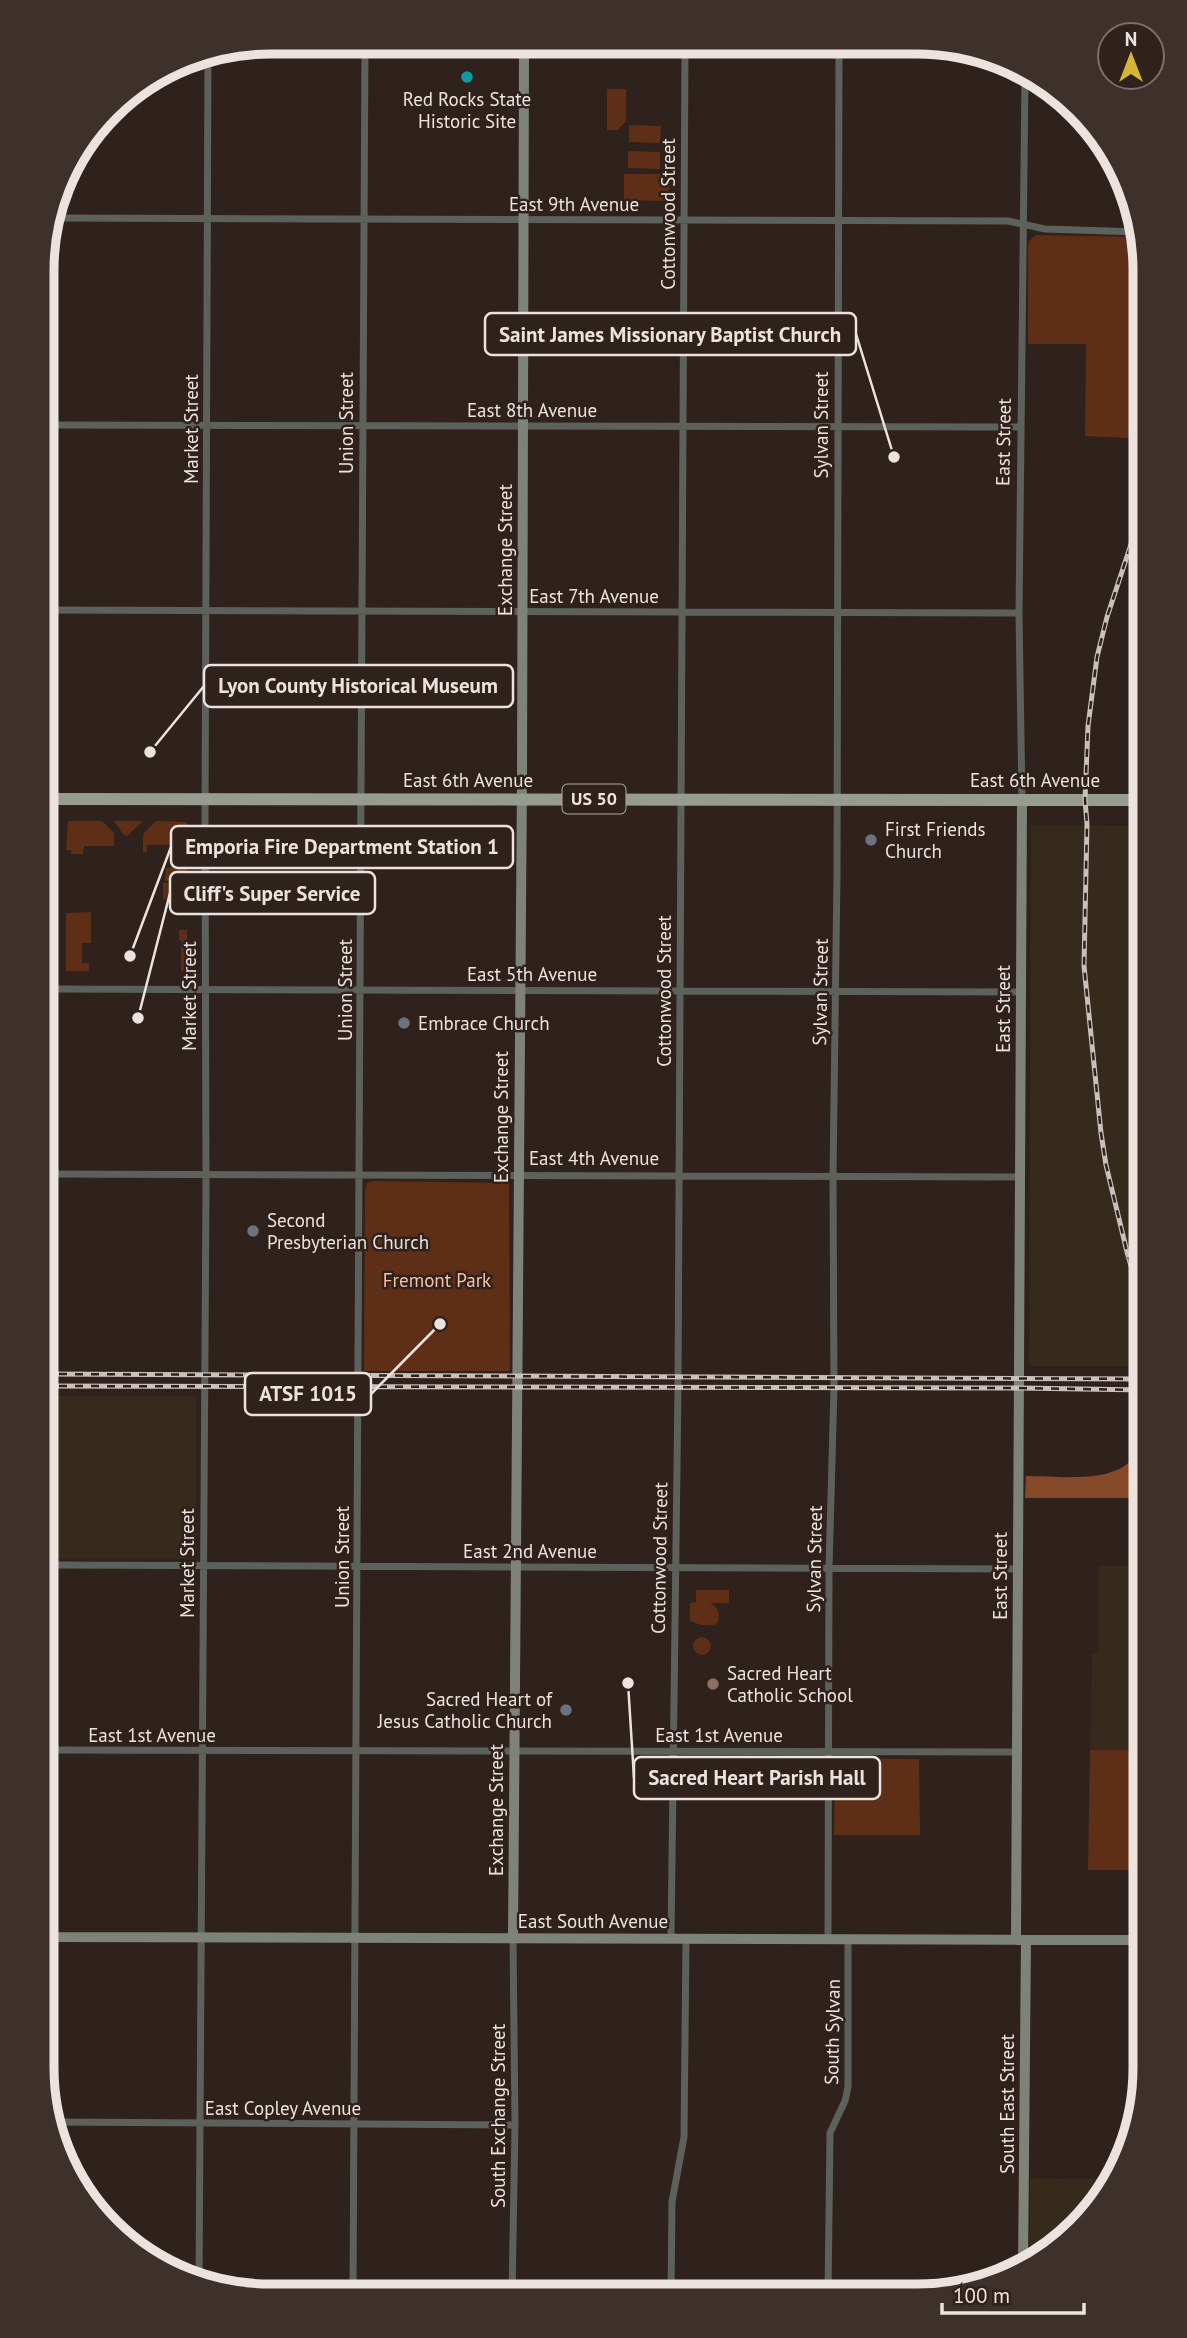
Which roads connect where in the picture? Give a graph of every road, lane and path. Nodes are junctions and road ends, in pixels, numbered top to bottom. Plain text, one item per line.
1 (365, 54) edge
2 (524, 54) edge
3 (685, 54) edge
4 (839, 54) edge
5 (208, 64) edge
6 (1025, 84) edge
7 (61, 218) edge
8 (208, 219) junction
9 (362, 219) junction
10 (522, 220) junction
11 (683, 220) junction
12 (838, 221) junction
13 (1024, 225) junction
14 (1129, 232) edge
15 (55, 425) edge
16 (206, 425) junction
17 (362, 426) junction
18 (523, 426) junction
19 (682, 426) junction
20 (837, 427) junction
21 (1021, 427) junction
22 (55, 610) edge
23 (205, 611) junction
24 (361, 611) junction
25 (522, 612) junction
26 (682, 612) junction
27 (836, 613) junction
28 (1019, 614) junction
29 (55, 799) edge
30 (205, 799) junction
31 (361, 799) junction
32 (521, 799) junction
33 (681, 799) junction
34 (837, 799) junction
35 (1022, 800) junction
36 (1133, 800) edge
37 (55, 989) edge
38 (204, 989) junction
39 (519, 989) junction
40 (360, 990) junction
41 (680, 991) junction
42 (835, 991) junction
43 (1021, 992) junction
44 (54, 1174) edge
45 (205, 1175) junction
46 (518, 1175) junction
47 (679, 1175) junction
48 (360, 1176) junction
49 (833, 1176) junction
50 (1019, 1177) junction
51 (54, 1564) edge
52 (202, 1565) junction
53 (358, 1566) junction
54 (515, 1567) junction
55 (674, 1567) junction
56 (829, 1567) junction
57 (1018, 1569) junction
58 (54, 1750) edge
59 (201, 1751) junction
60 (357, 1751) junction
61 (514, 1751) junction
62 (673, 1751) junction
63 (828, 1751) junction
64 (1017, 1752) junction
65 (54, 1937) edge
66 (354, 1937) junction
67 (200, 1938) junction
68 (513, 1938) junction
69 (671, 1938) junction
70 (685, 1939) junction
71 (828, 1939) junction
72 (848, 1939) junction
73 (1021, 1940) junction
74 (1132, 1940) edge
75 (62, 2122) edge
76 (199, 2123) junction
77 (356, 2124) junction
78 (515, 2124) junction
79 (1023, 2255) edge
80 (199, 2271) edge
81 (353, 2284) edge
82 (512, 2284) edge
83 (671, 2284) edge
84 (828, 2284) edge

1 - 9 street, Union Street
2 - 10 street, Exchange Street
3 - 11 street, Cottonwood Street
4 - 12 street, Sylvan Street
5 - 8 street, Market Street
6 - 13 street, East Street
7 - 8 street, East 9th Avenue
8 - 9 street, East 9th Avenue
8 - 16 street, Market Street
9 - 10 street, East 9th Avenue
9 - 17 street, Union Street
10 - 11 street, East 9th Avenue
10 - 18 street, Exchange Street
11 - 12 street, East 9th Avenue
11 - 19 street, Cottonwood Street
12 - 13 street, East 9th Avenue
12 - 20 street, Sylvan Street
13 - 14 street, East 9th Avenue
13 - 21 street, East Street
15 - 16 street, East 8th Avenue
16 - 17 street, East 8th Avenue
16 - 23 street, Market Street
17 - 18 street, East 8th Avenue
17 - 24 street, Union Street
18 - 19 street, East 8th Avenue
18 - 25 street, Exchange Street
19 - 20 street, East 8th Avenue
19 - 26 street, Cottonwood Street
20 - 21 street, East 8th Avenue
20 - 27 street, Sylvan Street
21 - 28 street, East Street
22 - 23 street, East 7th Avenue
23 - 24 street, East 7th Avenue
23 - 30 street, Market Street
24 - 25 street, East 7th Avenue
24 - 31 street, Union Street
25 - 26 street, East 7th Avenue
25 - 32 street, Exchange Street
26 - 27 street, East 7th Avenue
26 - 33 street, Cottonwood Street
27 - 28 street, East 7th Avenue
27 - 34 street, Sylvan Street
28 - 35 street, East Street
29 - 30 main road, East 6th Avenue / US 50
30 - 31 main road, East 6th Avenue / US 50
30 - 38 street, Market Street
31 - 32 main road, East 6th Avenue / US 50
31 - 40 street, Union Street
32 - 33 main road, East 6th Avenue / US 50
32 - 39 street, Exchange Street
33 - 34 main road, East 6th Avenue / US 50
33 - 41 street, Cottonwood Street
34 - 35 main road, East 6th Avenue / US 50
34 - 42 street, Sylvan Street
35 - 36 main road, East 6th Avenue / US 50
35 - 43 street, East Street
37 - 38 street, East 5th Avenue
38 - 40 street, East 5th Avenue
38 - 45 street, Market Street
39 - 40 street, East 5th Avenue
39 - 41 street, East 5th Avenue
39 - 46 street, Exchange Street
40 - 48 street, Union Street
41 - 42 street, East 5th Avenue
41 - 47 street, Cottonwood Street
42 - 43 street, East 5th Avenue
42 - 49 street, Sylvan Street
43 - 50 street, East Street
44 - 45 street, East 4th Avenue
45 - 48 street, East 4th Avenue
45 - 52 street, Market Street
46 - 47 street, East 4th Avenue
46 - 48 street, East 4th Avenue
46 - 54 street, Exchange Street
47 - 49 street, East 4th Avenue
47 - 55 street, Cottonwood Street
48 - 53 street, Union Street
49 - 50 street, East 4th Avenue
49 - 56 street, Sylvan Street
50 - 57 street, East Street
51 - 52 street, East 2nd Avenue
52 - 53 street, East 2nd Avenue
52 - 59 street, Market Street
53 - 54 street, East 2nd Avenue
53 - 60 street, Union Street
54 - 55 street, East 2nd Avenue
54 - 61 street, Exchange Street
55 - 56 street, East 2nd Avenue
55 - 62 street, Cottonwood Street
56 - 57 street, East 2nd Avenue
56 - 63 street, Sylvan Street
57 - 64 street, East Street
58 - 59 street, East 1st Avenue
59 - 60 street, East 1st Avenue
59 - 67 street, Market Street
60 - 61 street, East 1st Avenue
60 - 66 street, Union Street
61 - 62 street, East 1st Avenue
61 - 68 street, Exchange Street
62 - 63 street, East 1st Avenue
62 - 69 street, Cottonwood Street
63 - 64 street, East 1st Avenue
63 - 71 street, Sylvan Street
64 - 73 street, East Street
65 - 67 street, East South Avenue
66 - 67 street, East South Avenue
66 - 68 street, East South Avenue
66 - 77 street, Union Street
67 - 76 street, Market Street
68 - 69 street, East South Avenue
68 - 78 street, South Exchange Street
69 - 70 street, East South Avenue
70 - 71 street, East South Avenue
70 - 83 street
71 - 72 street, East South Avenue
72 - 73 street, East South Avenue
72 - 84 street, South Sylvan
73 - 74 street, East South Avenue
73 - 79 street, South East Street
75 - 76 street, East Copley Avenue
76 - 77 street, East Copley Avenue
76 - 80 street, Market Street
77 - 78 street, East Copley Avenue
77 - 81 street, Union Street
78 - 82 street, South Exchange Street

